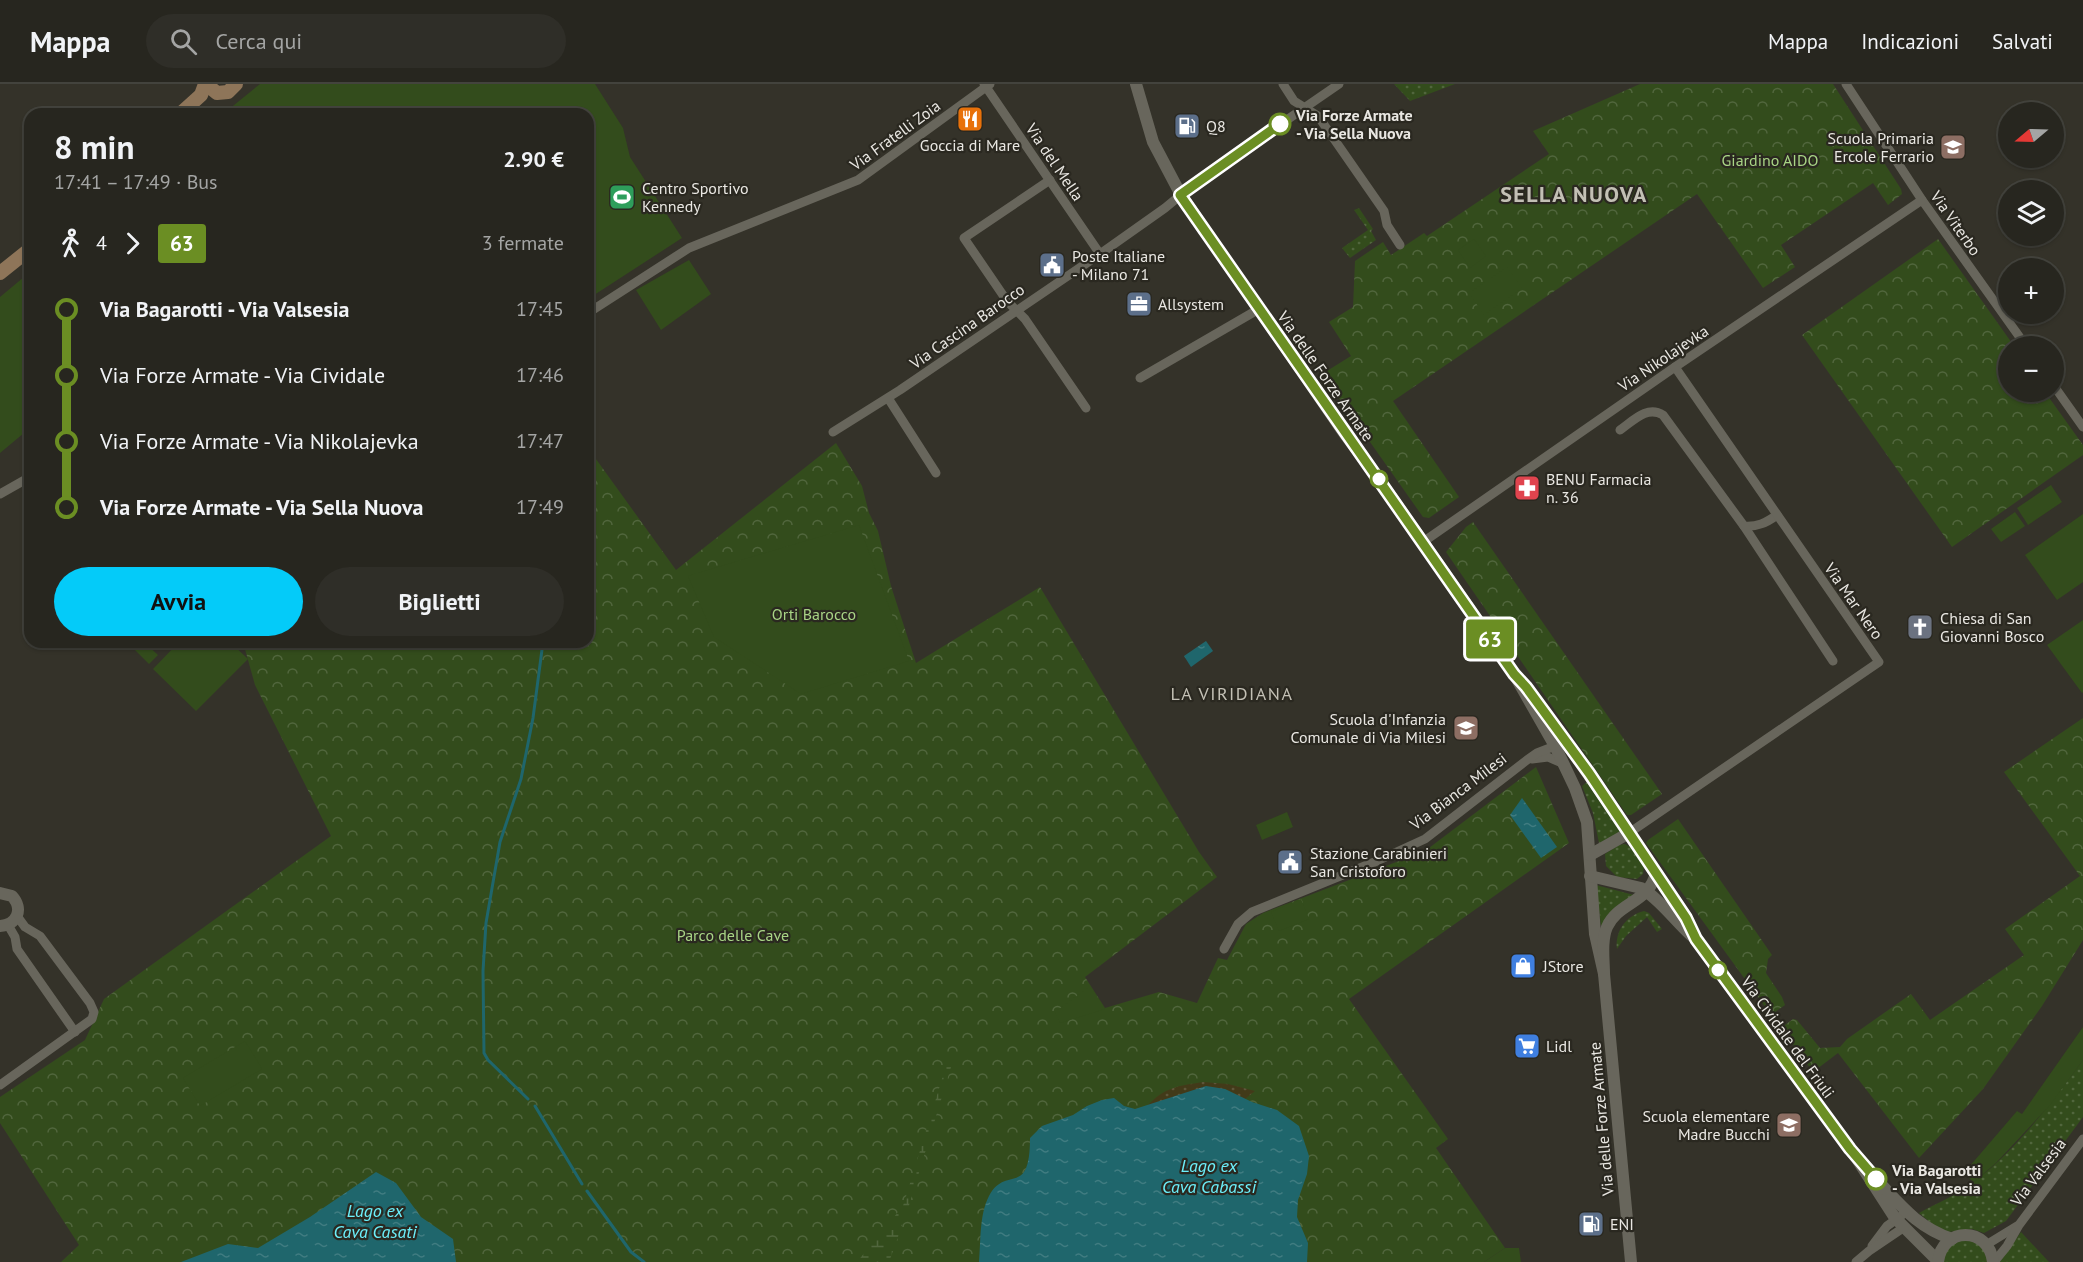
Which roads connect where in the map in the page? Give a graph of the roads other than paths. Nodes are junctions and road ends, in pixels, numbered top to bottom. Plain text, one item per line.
1 (236, 84) edge
2 (1136, 84) edge
3 (1283, 84) edge
4 (1339, 84) edge
5 (1846, 84) edge
6 (987, 85) edge
7 (209, 87) edge
8 (187, 108) edge
9 (197, 108) edge
10 (1304, 108) junction
11 (1050, 180) junction
12 (1180, 195) junction
13 (1922, 200) junction
14 (24, 242) edge
15 (1400, 244) dead end
16 (24, 254) edge
17 (1100, 254) junction
18 (0, 261) edge
19 (0, 273) edge
20 (594, 309) edge
21 (1258, 309) junction
22 (1015, 310) junction
23 (2018, 336) edge
24 (1675, 367) junction
25 (1140, 378) dead end
26 (888, 398) junction
27 (2064, 400) edge
28 (1086, 408) dead end
29 (2083, 427) edge
30 (1620, 430) dead end
31 (833, 432) dead end
32 (936, 473) dead end
33 (24, 480) edge
34 (0, 494) edge
35 (1777, 515) junction
36 (1744, 526) junction
37 (1423, 542) junction
38 (1833, 662) dead end
39 (1514, 674) junction
40 (1555, 746) junction
41 (1527, 760) junction
42 (1564, 764) junction
43 (1589, 773) junction
44 (1629, 833) junction
45 (1590, 855) junction
46 (1656, 873) junction
47 (1590, 876) junction
48 (1, 892) edge
49 (1648, 892) junction
50 (17, 916) junction
51 (4, 925) edge
52 (1696, 939) junction
53 (1224, 949) dead end
54 (1604, 974) junction
55 (75, 1032) junction
56 (0, 1085) edge
57 (2083, 1139) edge
58 (1857, 1159) junction
59 (1907, 1213) junction
60 (1899, 1223) junction
61 (2019, 1225) junction
62 (1952, 1239) junction
63 (1986, 1245) junction
64 (1630, 1262) edge
65 (1856, 1262) edge
66 (1938, 1262) edge
67 (1994, 1262) edge

1 - 7 main road
2 - 12 street, Via delle Forze Armate
3 - 10 street
4 - 10 street, Via Cascina Barocco
5 - 13 street, Via Viterbo
6 - 11 street, Via del Mella
6 - 20 street, Via Fratelli Zoia
7 - 8 main road
7 - 9 main road
10 - 12 street, Via Cascina Barocco
10 - 15 street
11 - 17 street, Via del Mella
11 - 22 street
12 - 17 street, Via Cascina Barocco
12 - 21 street, Via delle Forze Armate
13 - 23 street, Via Viterbo
13 - 24 street, Via Nikolajevka
14 - 18 main road
16 - 19 main road
17 - 22 street, Via Cascina Barocco
21 - 25 street
21 - 37 street, Via delle Forze Armate
22 - 26 street, Via Cascina Barocco
22 - 28 street
24 - 35 street, Via Mar Nero
24 - 37 street, Via Nikolajevka
26 - 31 street, Via Cascina Barocco
26 - 32 street
27 - 29 street
30 - 36 street
33 - 34 street
35 - 36 street
35 - 44 street, Via Mar Nero
36 - 38 street
37 - 39 street, Via delle Forze Armate
39 - 40 street, Via delle Forze Armate
39 - 43 street, Via delle Forze Armate
40 - 41 street, Via Bianca Milesi
40 - 42 street, Via delle Forze Armate
40 - 43 street
41 - 42 street, Via Bianca Milesi
41 - 53 street, Via Bianca Milesi
42 - 45 street, Via delle Forze Armate
43 - 44 street, Via delle Forze Armate
44 - 45 street
44 - 46 street, Via delle Forze Armate
45 - 47 street, Via delle Forze Armate
46 - 49 street
46 - 52 street, Via Cividale del Friuli
47 - 49 street
47 - 54 street, Via delle Forze Armate
48 - 50 street
49 - 52 street
49 - 54 street, Via delle Forze Armate
50 - 51 street
50 - 55 street
51 - 55 street
52 - 58 street, Via Cividale del Friuli
54 - 64 street, Via delle Forze Armate
55 - 56 street
57 - 61 street, Via Valsesia
58 - 59 street, Via Cividale del Friuli
58 - 60 street, Via Cividale del Friuli
59 - 60 street
59 - 62 street, Via Cividale del Friuli
60 - 65 street
60 - 66 street, Via Cividale del Friuli
61 - 63 street, Via Valsesia
61 - 67 street, Via Valsesia
62 - 63 street
62 - 66 street
63 - 67 street, Via Valsesia

